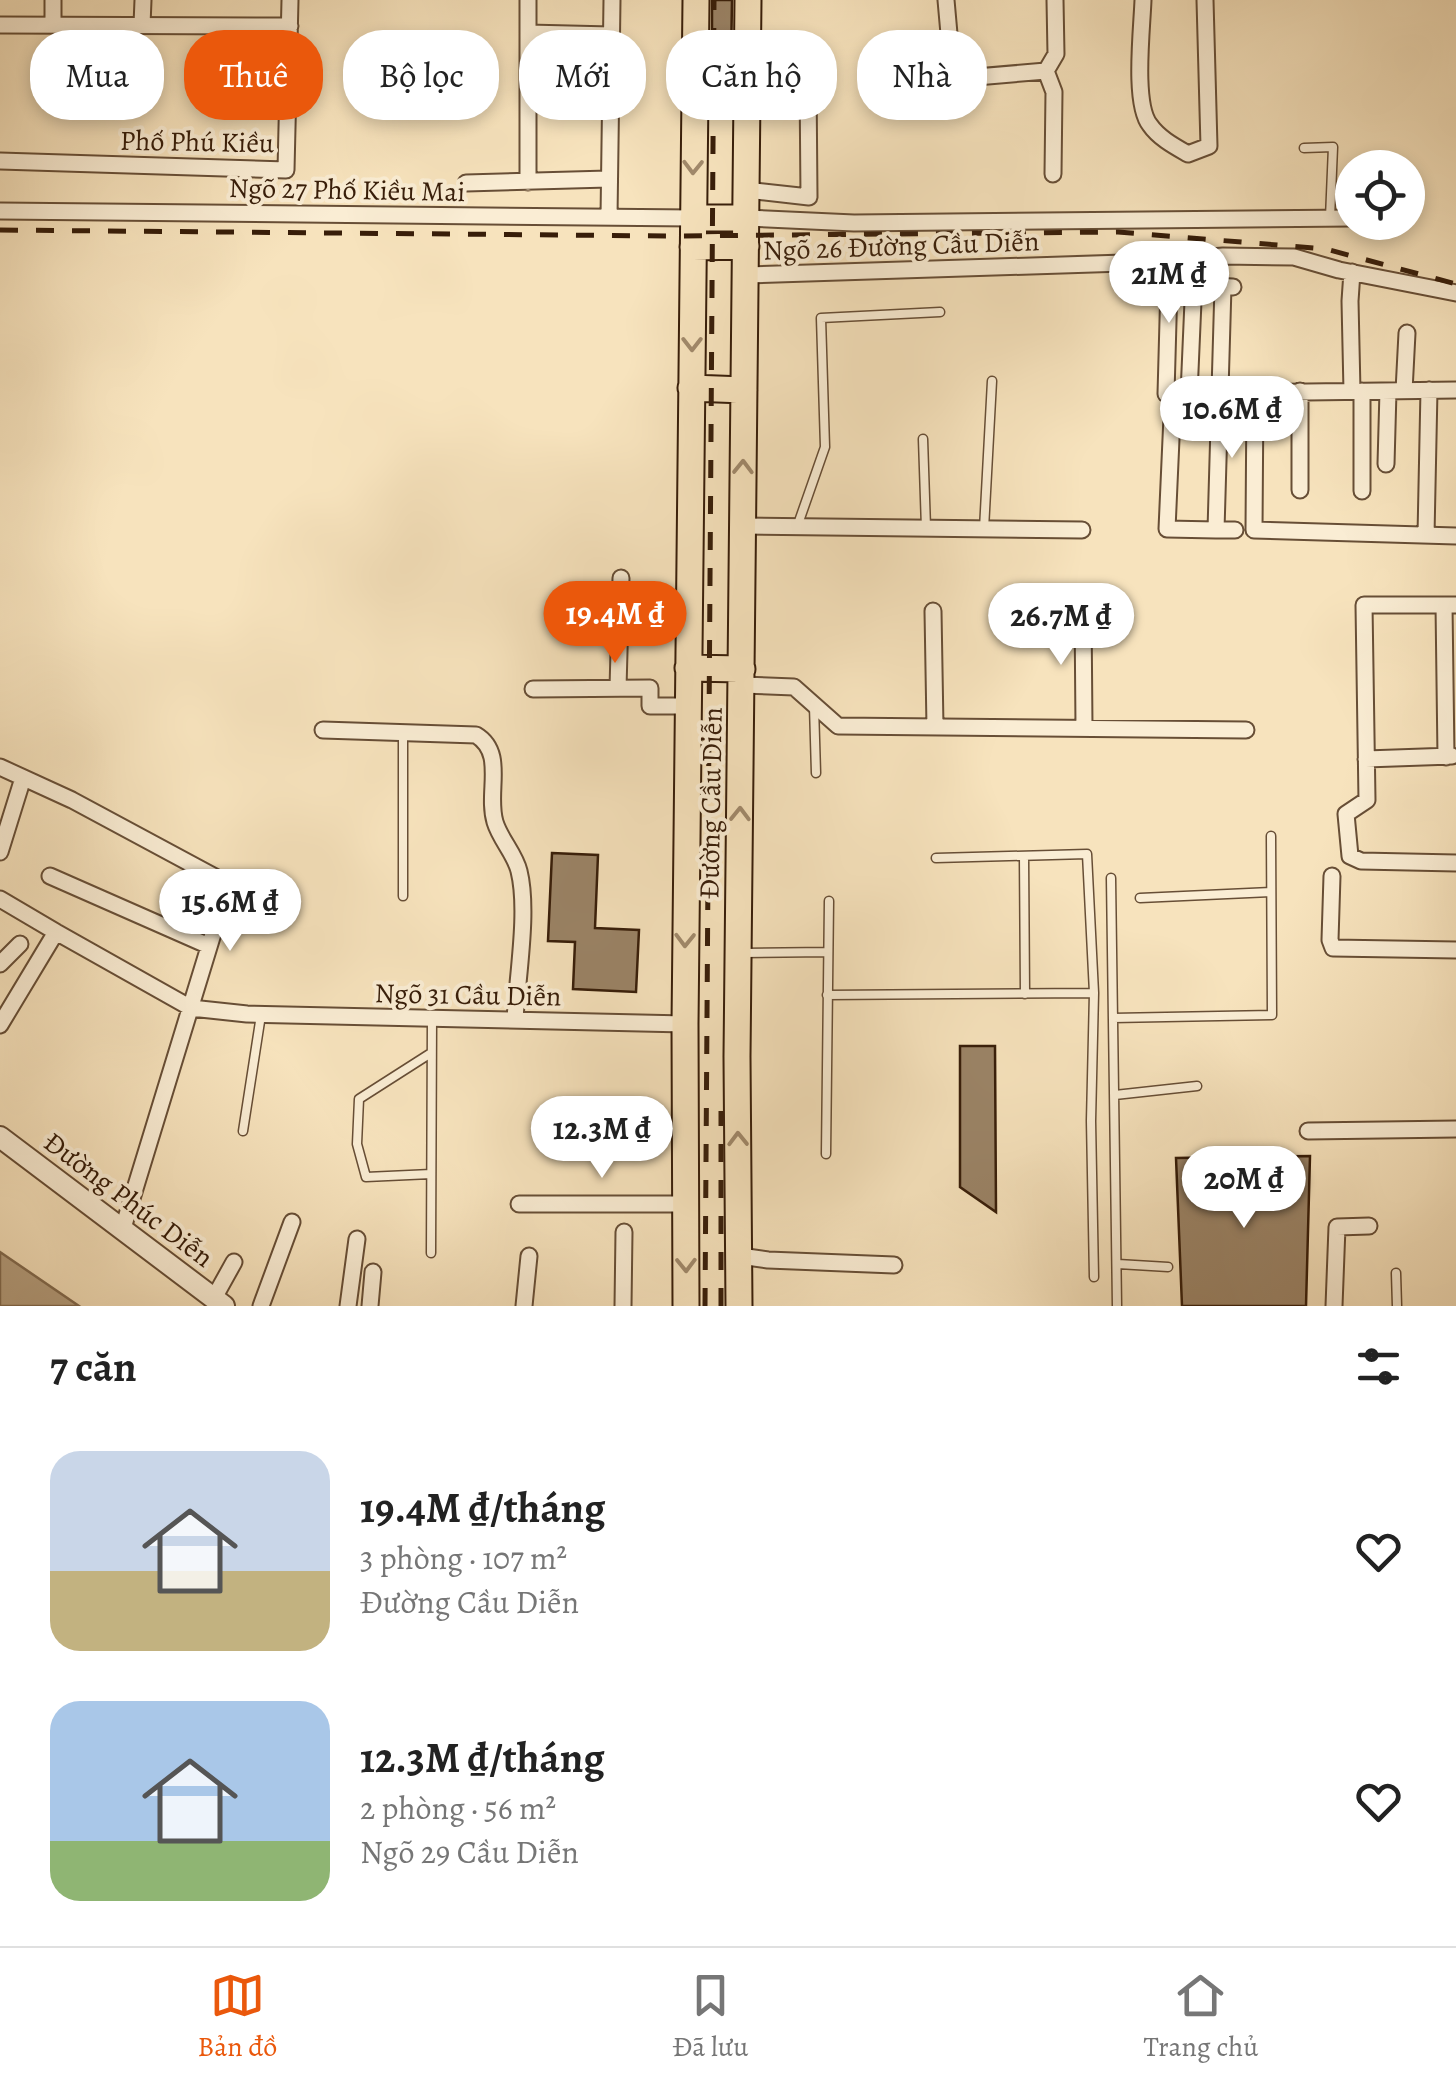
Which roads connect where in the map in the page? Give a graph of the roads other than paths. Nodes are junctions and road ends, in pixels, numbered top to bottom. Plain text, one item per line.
1 (53, 0) edge
2 (143, 0) edge
3 (290, 0) edge
4 (528, 0) edge
5 (612, 0) edge
6 (696, 0) edge
7 (748, 0) edge
8 (946, 0) edge
9 (1055, 0) edge
10 (1143, 0) edge
11 (1205, 0) edge
12 (0, 25) edge
13 (53, 25) junction
14 (142, 25) junction
15 (290, 26) junction
16 (528, 30) edge
17 (611, 30) edge
18 (1046, 71) junction
19 (528, 120) edge
20 (609, 120) edge
21 (808, 120) edge
22 (1304, 148) dead end
23 (0, 161) edge
24 (1053, 174) dead end
25 (608, 179) junction
26 (528, 182) junction
27 (466, 183) dead end
28 (746, 190) junction
29 (0, 211) edge
30 (608, 216) junction
31 (692, 218) junction
32 (746, 218) junction
33 (1330, 218) junction
34 (1335, 218) edge
35 (692, 246) junction
36 (746, 246) junction
37 (1194, 259) junction
38 (1352, 272) junction
39 (746, 274) junction
40 (1194, 284) junction
41 (1456, 293) edge
42 (940, 312) dead end
43 (1406, 333) dead end
44 (992, 381) dead end
45 (692, 388) junction
46 (744, 390) junction
47 (1430, 390) junction
48 (1456, 390) edge
49 (1300, 391) junction
50 (1357, 391) junction
51 (1396, 391) junction
52 (1255, 393) junction
53 (1181, 394) junction
54 (1221, 394) junction
55 (924, 439) dead end
56 (1386, 464) dead end
57 (1300, 490) dead end
58 (1362, 491) dead end
59 (742, 526) junction
60 (797, 527) junction
61 (926, 528) junction
62 (984, 529) junction
63 (1082, 530) dead end
64 (1216, 530) junction
65 (1236, 530) dead end
66 (1426, 535) junction
67 (1456, 536) edge
68 (622, 578) dead end
69 (1450, 605) edge
70 (1084, 610) dead end
71 (933, 611) dead end
72 (688, 668) junction
73 (742, 677) junction
74 (618, 688) junction
75 (533, 689) dead end
76 (688, 706) junction
77 (814, 706) junction
78 (935, 726) junction
79 (1084, 726) junction
80 (323, 730) dead end
81 (1246, 730) dead end
82 (403, 731) junction
83 (1451, 756) edge
84 (1366, 759) junction
85 (0, 767) edge
86 (816, 774) dead end
87 (23, 778) junction
88 (1271, 836) dead end
89 (0, 852) edge
90 (1024, 856) junction
91 (936, 858) dead end
92 (1456, 863) edge
93 (50, 876) dead end
94 (1332, 876) dead end
95 (1111, 878) dead end
96 (1272, 892) junction
97 (403, 896) dead end
98 (1140, 898) dead end
99 (0, 900) edge
100 (828, 900) dead end
101 (56, 932) junction
102 (20, 944) dead end
103 (209, 946) junction
104 (1456, 950) edge
105 (828, 952) junction
106 (738, 953) junction
107 (0, 964) edge
108 (1094, 993) junction
109 (1025, 994) junction
110 (828, 995) junction
111 (191, 1008) junction
112 (261, 1014) junction
113 (432, 1018) junction
114 (1113, 1018) junction
115 (515, 1020) junction
116 (685, 1024) junction
117 (0, 1025) edge
118 (432, 1053) junction
119 (1197, 1086) dead end
120 (1114, 1095) junction
121 (1456, 1130) edge
122 (244, 1131) dead end
123 (1308, 1131) dead end
124 (0, 1137) edge
125 (826, 1154) dead end
126 (432, 1174) junction
127 (519, 1204) dead end
128 (685, 1204) junction
129 (292, 1222) dead end
130 (1369, 1226) dead end
131 (122, 1228) junction
132 (624, 1232) dead end
133 (357, 1240) dead end
134 (431, 1253) dead end
135 (529, 1256) dead end
136 (740, 1256) junction
137 (236, 1264) dead end
138 (1118, 1264) junction
139 (894, 1265) dead end
140 (1168, 1267) dead end
141 (372, 1272) dead end
142 (1396, 1273) dead end
143 (285, 1274) dead end
144 (1094, 1277) dead end
145 (219, 1302) edge
146 (261, 1306) edge
147 (270, 1306) edge
148 (348, 1306) edge
149 (370, 1306) edge
150 (524, 1306) edge
151 (623, 1306) edge
152 (686, 1306) edge
153 (739, 1306) edge
154 (1117, 1306) edge
155 (1334, 1306) edge
156 (1396, 1306) edge

1 - 13 street
2 - 14 street
3 - 15 street, Phố Phú Kiều
4 - 16 street
5 - 17 street
6 -> 31 highway, Đường Cầu Diễn
7 - 28 highway, Đường Cầu Diễn
8 - 18 street
9 - 18 street
10 - 11 street
12 - 13 street
13 - 14 street
14 - 15 street
15 - 23 street, Phố Phú Kiều
18 - 24 street
19 - 26 street
20 - 25 street
21 - 28 street
22 - 33 lane
25 - 26 street
25 - 30 street
26 - 27 street
28 - 32 highway, Đường Cầu Diễn
29 - 30 street, Ngõ 27 Phố Kiều Mai
30 - 31 street, Ngõ 27 Phố Kiều Mai
31 - 32 highway
31 - 35 highway, Đường Cầu Diễn
32 - 33 street
32 - 36 highway, Đường Cầu Diễn
33 - 34 street
35 - 36 highway
35 -> 45 highway, Đường Cầu Diễn
36 - 39 highway, Đường Cầu Diễn
37 - 38 street, Ngõ 26 Đường Cầu Diễn
37 - 39 street, Ngõ 26 Đường Cầu Diễn
37 - 40 street
38 - 41 street, Ngõ 26 Đường Cầu Diễn
38 - 50 street
39 - 46 highway, Đường Cầu Diễn
40 - 53 street
40 - 53 street
40 - 54 street
42 - 60 lane
43 - 51 street
44 - 62 lane
45 - 46 highway
45 - 72 highway, Đường Cầu Diễn
59 -> 46 highway, Đường Cầu Diễn
47 - 48 street
47 - 51 street
47 - 66 street
49 - 50 street
49 - 52 street
49 - 57 street
50 - 51 street
50 - 58 street
51 - 56 street
52 - 54 street
52 - 66 street
53 - 54 street
53 - 64 street
54 - 64 street
55 - 61 lane
59 - 60 street
59 - 73 highway, Đường Cầu Diễn
60 - 61 street
61 - 62 street
62 - 63 street
64 - 65 street
66 - 67 street
68 - 74 street
69 - 83 street
69 - 84 street
70 - 79 street
71 - 78 street
72 - 73 highway
72 - 76 highway, Đường Cầu Diễn
73 - 77 street
106 -> 73 highway, Đường Cầu Diễn
74 - 75 street
74 - 76 street
76 -> 116 highway, Đường Cầu Diễn
77 - 78 street
77 - 86 lane
78 - 79 street
79 - 81 street
80 - 82 street
82 - 97 lane
82 - 115 street
83 - 84 street
84 - 92 street
85 - 87 street
87 - 89 street
87 - 103 street
88 - 96 lane
90 - 91 lane
90 - 108 lane
90 - 109 lane
93 - 103 street
94 - 104 street
95 - 114 lane
96 - 98 lane
96 - 114 lane
99 - 101 street
100 - 105 lane
101 - 111 street
101 - 117 street
102 - 107 street
103 - 111 street
105 - 106 lane
105 - 110 lane
136 -> 106 highway, Đường Cầu Diễn
108 - 109 lane
108 - 144 lane
109 - 110 lane
110 - 125 lane
111 - 112 street, Ngõ 31 Cầu Diễn
111 - 131 street
112 - 113 street, Ngõ 31 Cầu Diễn
112 - 122 lane
113 - 115 street, Ngõ 31 Cầu Diễn
113 - 118 lane
114 - 120 lane
115 - 116 street, Ngõ 31 Cầu Diễn
116 - 128 highway, Đường Cầu Diễn
118 - 126 lane
118 - 126 lane
119 - 120 lane
120 - 138 lane
121 - 123 street
124 - 131 street, Đường Phúc Diễn
126 - 134 lane
127 - 128 street
128 -> 152 highway, Đường Cầu Diễn
129 - 146 street
130 - 155 street
131 - 145 street, Đường Phúc Diễn
132 - 151 street
133 - 148 street
135 - 150 street
136 - 139 street
136 - 153 highway, Đường Cầu Diễn
137 - 145 street
138 - 140 lane
138 - 154 lane
141 - 149 street
142 - 156 lane
143 - 147 street

